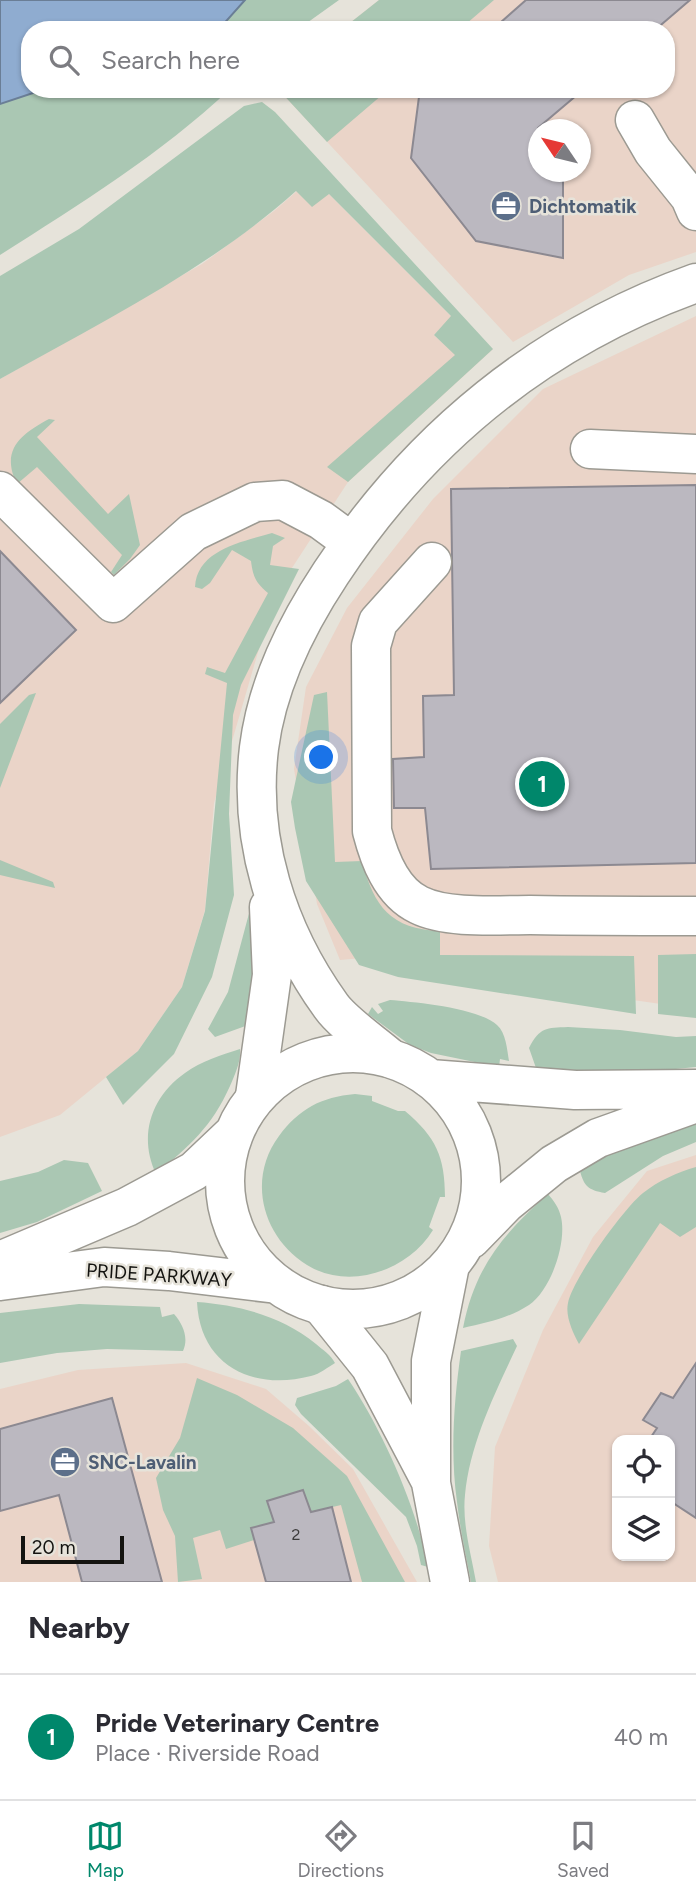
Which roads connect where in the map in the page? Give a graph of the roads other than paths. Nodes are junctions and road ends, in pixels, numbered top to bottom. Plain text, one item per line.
1 (635, 120) dead end
2 (696, 211) edge
3 (696, 284) edge
4 (590, 450) dead end
5 (696, 454) edge
6 (0, 491) edge
7 (351, 542) junction
8 (432, 562) dead end
9 (268, 881) junction
10 (696, 916) edge
11 (390, 1058) junction
12 (430, 1079) junction
13 (696, 1089) edge
14 (256, 1096) junction
15 (696, 1103) edge
16 (233, 1134) junction
17 (456, 1259) junction
18 (0, 1261) edge
19 (0, 1281) edge
20 (277, 1284) junction
21 (321, 1305) junction
22 (431, 1483) junction
23 (450, 1582) edge

1 - 2 main road
3 - 7 main road
4 - 5 main road
6 - 7 main road
7 - 9 main road
8 - 10 main road
9 - 11 main road
9 - 14 main road
11 - 12 main road
11 - 14 main road
12 - 13 main road
12 - 17 main road
14 - 16 main road
15 - 17 main road
16 - 18 main road
16 - 20 main road
17 - 21 main road
17 - 22 main road
19 - 20 main road, PRIDE PARKWAY
20 - 21 main road
21 - 22 main road
22 - 23 main road

